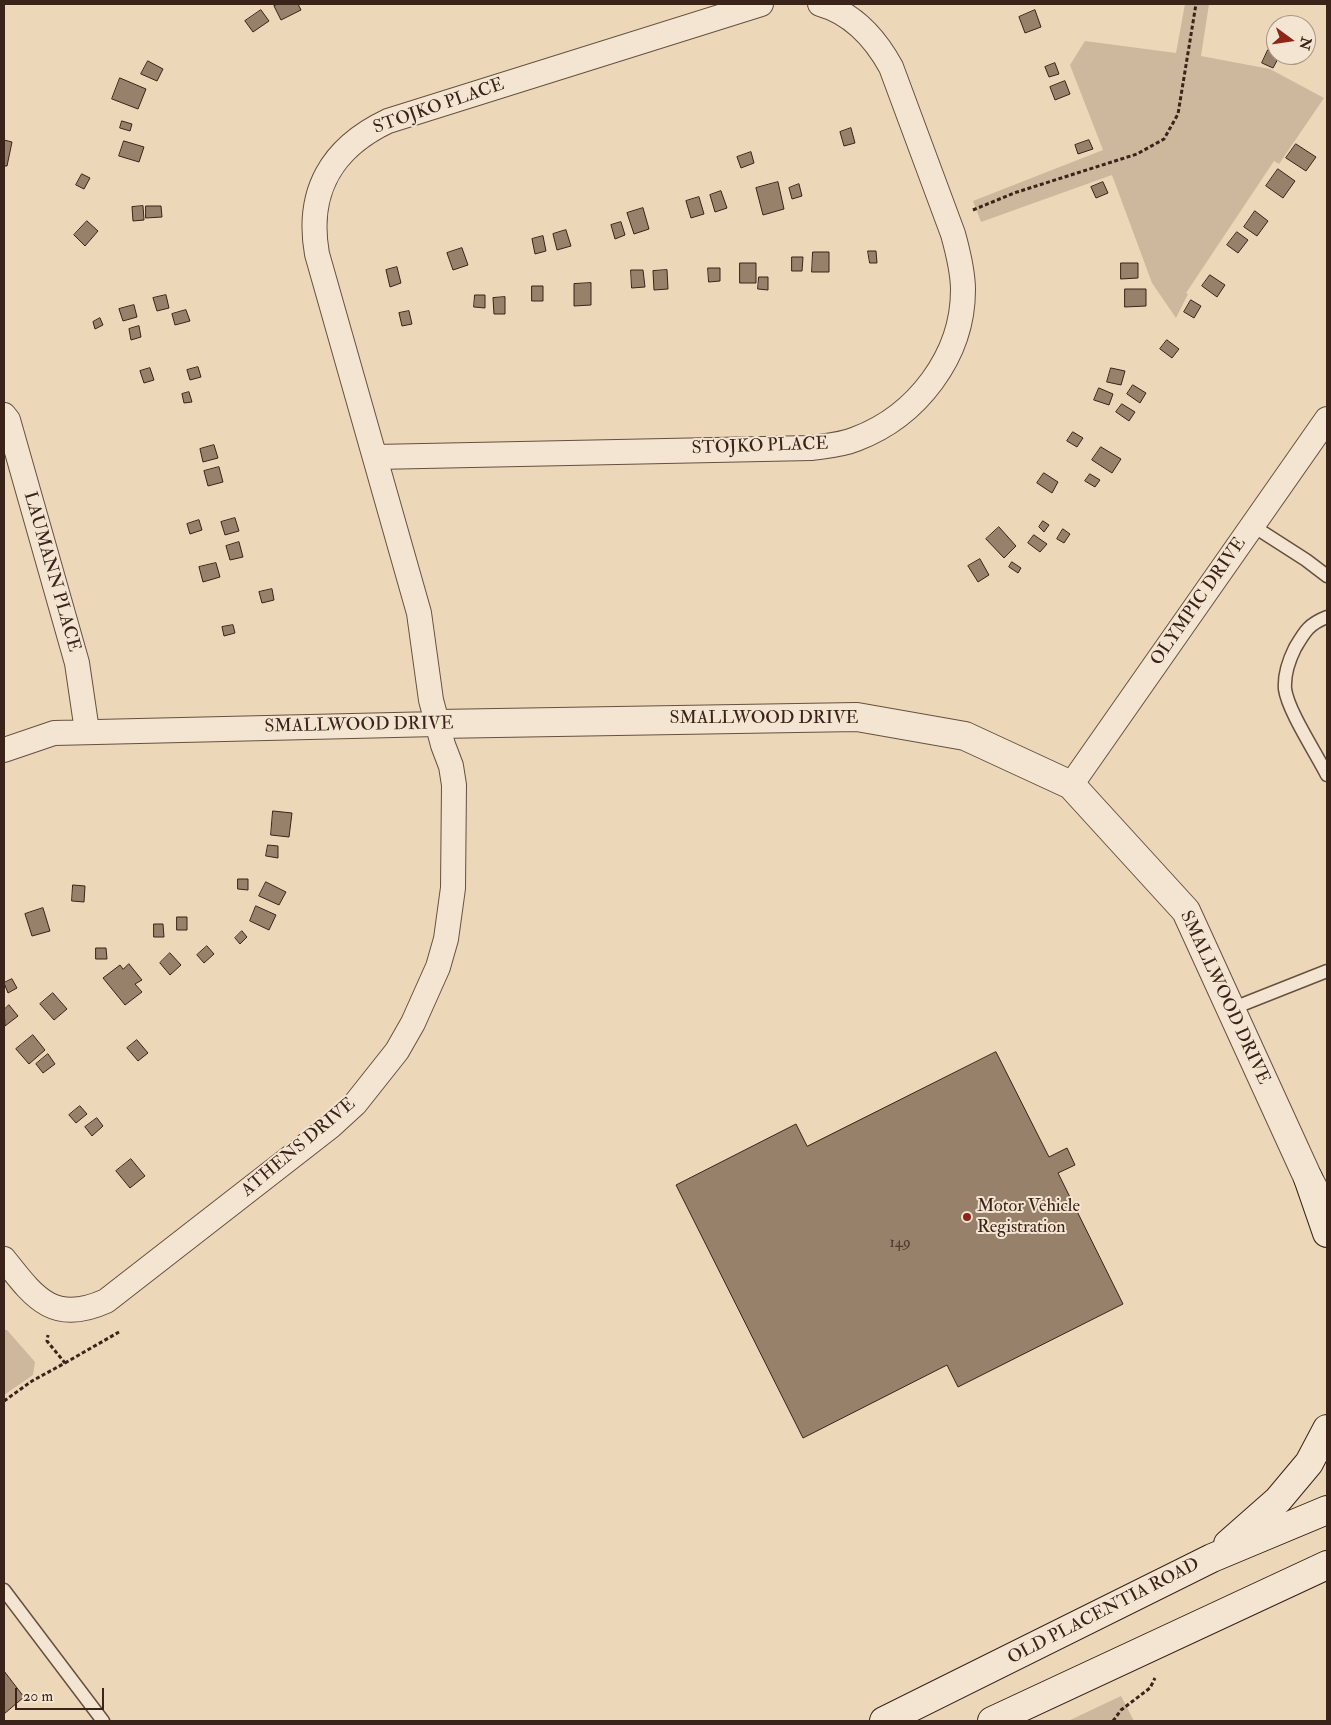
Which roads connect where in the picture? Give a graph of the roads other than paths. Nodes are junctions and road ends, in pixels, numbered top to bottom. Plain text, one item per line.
1 (761, 4) edge
2 (820, 4) edge
3 (4, 416) edge
4 (1327, 419) edge
5 (374, 456) junction
6 (1252, 526) junction
7 (1327, 576) edge
8 (1327, 617) edge
9 (437, 724) junction
10 (87, 731) junction
11 (4, 750) edge
12 (1327, 775) edge
13 (1071, 785) junction
14 (1327, 971) edge
15 (1231, 1009) junction
16 (1308, 1178) junction
17 (1327, 1204) edge
18 (1327, 1213) edge
19 (1327, 1233) edge
20 (4, 1258) edge
21 (1327, 1429) edge
22 (1327, 1510) edge
23 (1212, 1558) junction
24 (1320, 1573) edge
25 (4, 1590) edge
26 (102, 1721) edge
27 (884, 1721) edge
28 (992, 1721) edge

1 - 5 street, STOJKO PLACE
2 - 5 street, STOJKO PLACE
3 - 10 street, LAUMANN PLACE
4 - 6 street, OLYMPIC DRIVE
5 - 9 street, STOJKO PLACE
6 - 7 lane
6 - 13 street, OLYMPIC DRIVE
8 - 12 lane
9 - 10 street, SMALLWOOD DRIVE
9 - 13 street, SMALLWOOD DRIVE
9 - 20 street, ATHENS DRIVE
10 - 11 street, SMALLWOOD DRIVE
13 - 15 street, SMALLWOOD DRIVE
14 - 15 lane
15 - 16 street, SMALLWOOD DRIVE
16 - 17 street
16 - 18 street, SMALLWOOD DRIVE
16 - 19 street
21 - 23 street
22 - 23 street, OLD PLACENTIA ROAD
23 - 27 street, OLD PLACENTIA ROAD
24 - 28 street
25 - 26 lane

